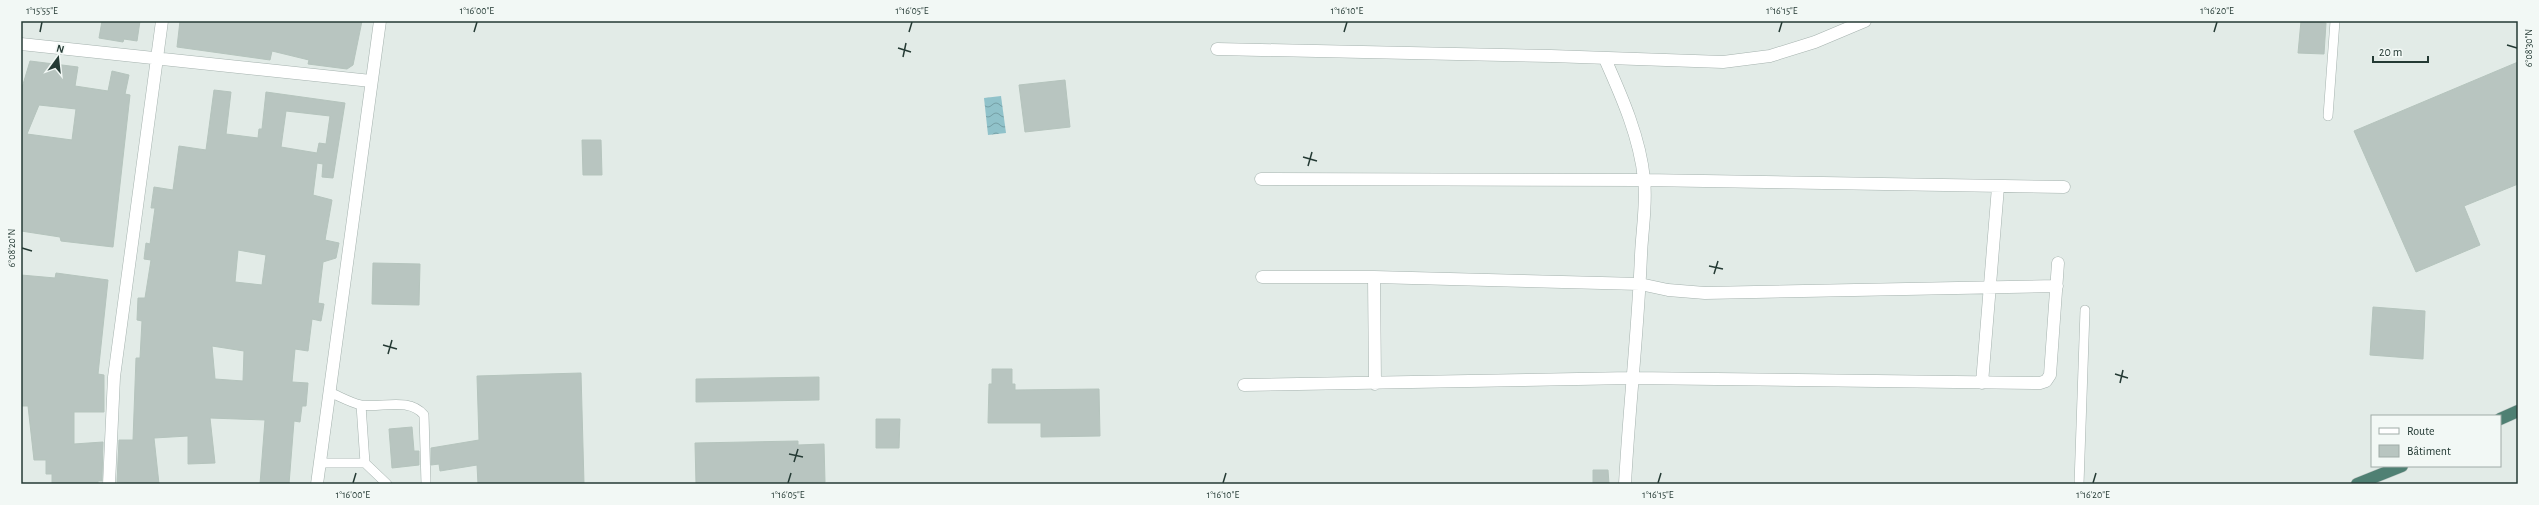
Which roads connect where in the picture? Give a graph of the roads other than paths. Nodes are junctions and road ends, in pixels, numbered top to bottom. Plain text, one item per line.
1 (162, 21) edge
2 (380, 21) edge
3 (1865, 21) edge
4 (2335, 21) edge
5 (21, 44) edge
6 (1217, 49) dead end
7 (1605, 59) junction
8 (157, 60) junction
9 (371, 81) junction
10 (2328, 116) dead end
11 (1260, 179) dead end
12 (1644, 180) junction
13 (1998, 187) junction
14 (2064, 187) dead end
15 (2058, 263) dead end
16 (1262, 277) dead end
17 (1374, 277) junction
18 (1640, 284) junction
19 (2057, 286) junction
20 (1990, 288) junction
21 (2085, 310) dead end
22 (1631, 378) junction
23 (1982, 383) junction
24 (1375, 384) junction
25 (1244, 385) dead end
26 (329, 392) junction
27 (361, 405) junction
28 (2518, 411) edge
29 (2501, 419) edge
30 (320, 463) junction
31 (365, 463) junction
32 (2400, 467) edge
33 (109, 484) edge
34 (317, 484) edge
35 (387, 484) edge
36 (426, 484) edge
37 (1625, 484) edge
38 (2079, 484) edge
39 (2357, 484) edge

1 - 8 street
2 - 9 street
3 - 7 street
4 - 10 lane
5 - 8 street
6 - 7 street
7 - 12 street
8 - 9 street
8 - 33 street
9 - 26 street
11 - 12 street
12 - 13 street
12 - 18 street
13 - 14 street
13 - 20 street
15 - 19 street
16 - 17 street
17 - 18 street
17 - 24 street
18 - 20 street
18 - 22 street
19 - 20 street
19 - 23 street
20 - 23 street
21 - 38 lane
22 - 23 street
22 - 24 street
22 - 37 street
24 - 25 street
26 - 27 lane
26 - 30 street
27 - 31 lane
27 - 36 lane
28 - 29 highway
30 - 31 lane
30 - 34 street
31 - 35 lane
32 - 39 highway

